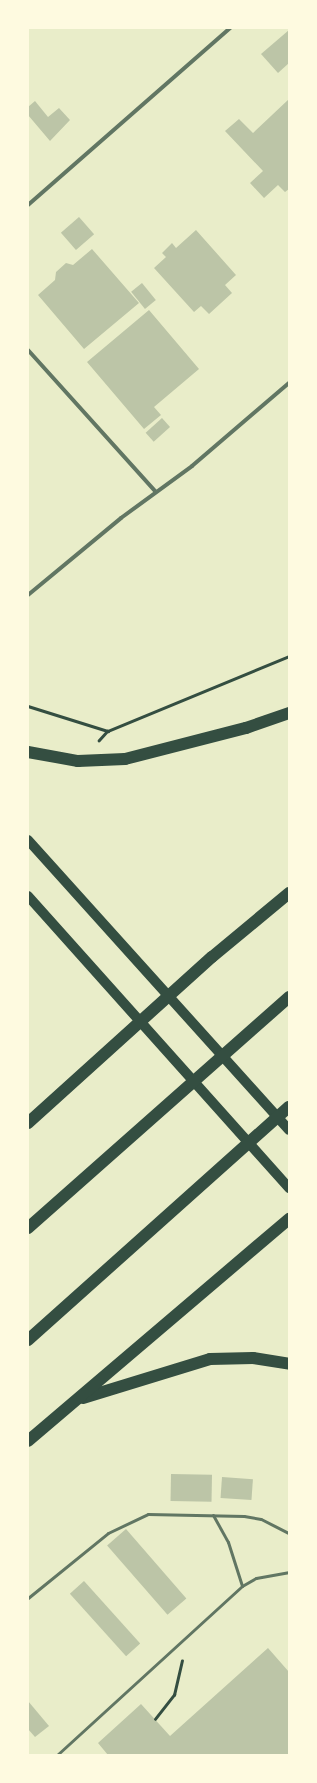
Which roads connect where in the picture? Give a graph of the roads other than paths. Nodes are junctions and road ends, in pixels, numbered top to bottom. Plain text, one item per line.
1 (230, 28) edge
2 (28, 205) edge
3 (28, 350) edge
4 (289, 383) edge
5 (155, 492) junction
6 (28, 595) edge
7 (289, 713) edge
8 (28, 752) edge
9 (28, 840) edge
10 (289, 893) edge
11 (28, 896) edge
12 (289, 996) edge
13 (289, 1107) edge
14 (28, 1123) edge
15 (289, 1130) edge
16 (289, 1188) edge
17 (289, 1219) edge
18 (28, 1228) edge
19 (28, 1340) edge
20 (289, 1364) edge
21 (76, 1400) junction
22 (28, 1441) edge
23 (213, 1514) junction
24 (289, 1533) edge
25 (289, 1572) edge
26 (242, 1586) junction
27 (28, 1598) edge
28 (57, 1755) edge

1 - 2 street
3 - 5 street
4 - 5 street
5 - 6 street
7 - 8 highway
9 - 15 main road
10 - 14 highway
11 - 16 main road
12 - 18 highway
13 - 19 highway
17 - 21 highway
20 - 21 highway
21 - 22 highway
23 - 24 lane
23 - 26 lane
23 - 27 lane
25 - 26 lane
26 - 28 lane

